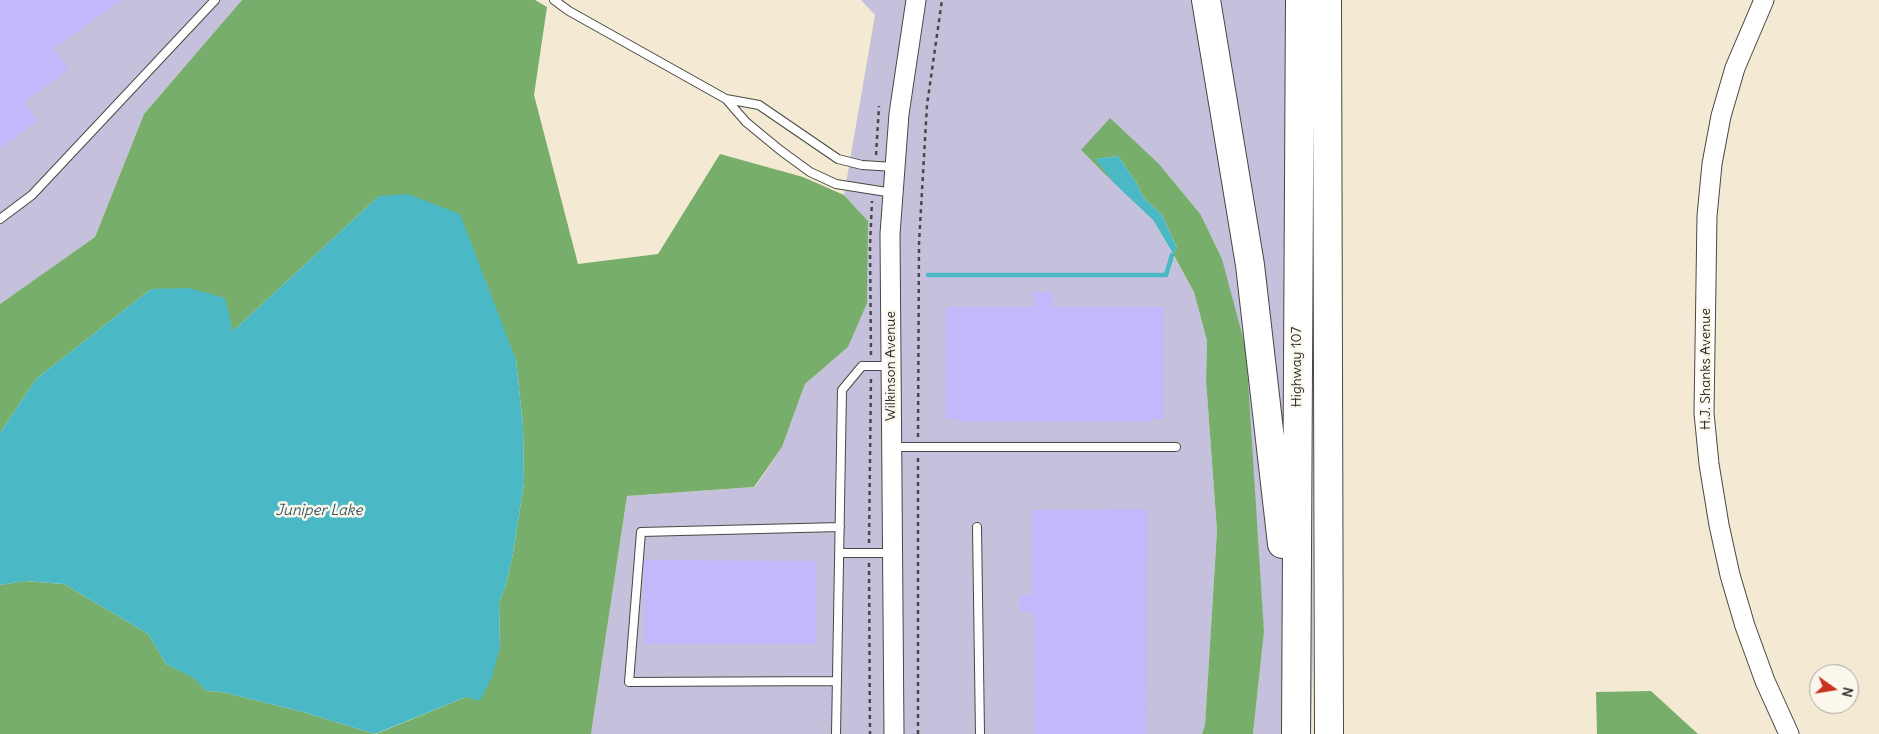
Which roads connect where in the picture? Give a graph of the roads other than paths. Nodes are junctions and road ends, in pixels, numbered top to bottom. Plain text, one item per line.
1 (215, 0) edge
2 (554, 0) edge
3 (916, 0) edge
4 (1206, 0) edge
5 (1300, 0) edge
6 (1327, 0) edge
7 (1764, 0) edge
8 (726, 99) junction
9 (895, 167) junction
10 (893, 193) junction
11 (0, 219) edge
12 (891, 366) junction
13 (891, 447) junction
14 (1176, 447) dead end
15 (840, 527) junction
16 (977, 527) dead end
17 (839, 553) junction
18 (891, 553) junction
19 (1296, 667) junction
20 (837, 681) junction
21 (836, 734) edge
22 (894, 734) edge
23 (980, 734) edge
24 (1296, 734) edge
25 (1329, 734) edge
26 (1789, 734) edge

1 - 11 lane
2 - 8 lane
3 - 9 street, Wilkinson Avenue
4 - 19 highway
5 - 19 highway, Highway 107
6 - 25 highway
7 - 26 street, H.J. Shanks Avenue
8 - 9 lane
8 - 10 lane
9 - 10 street, Wilkinson Avenue
10 - 12 street, Wilkinson Avenue
12 - 13 street, Wilkinson Avenue
12 - 15 lane
13 - 14 lane
13 - 18 street, Wilkinson Avenue
15 - 17 lane
15 - 20 lane
16 - 23 lane
17 - 18 lane
17 - 20 lane
18 - 22 street, Wilkinson Avenue
19 - 24 highway, Highway 107
20 - 21 lane

